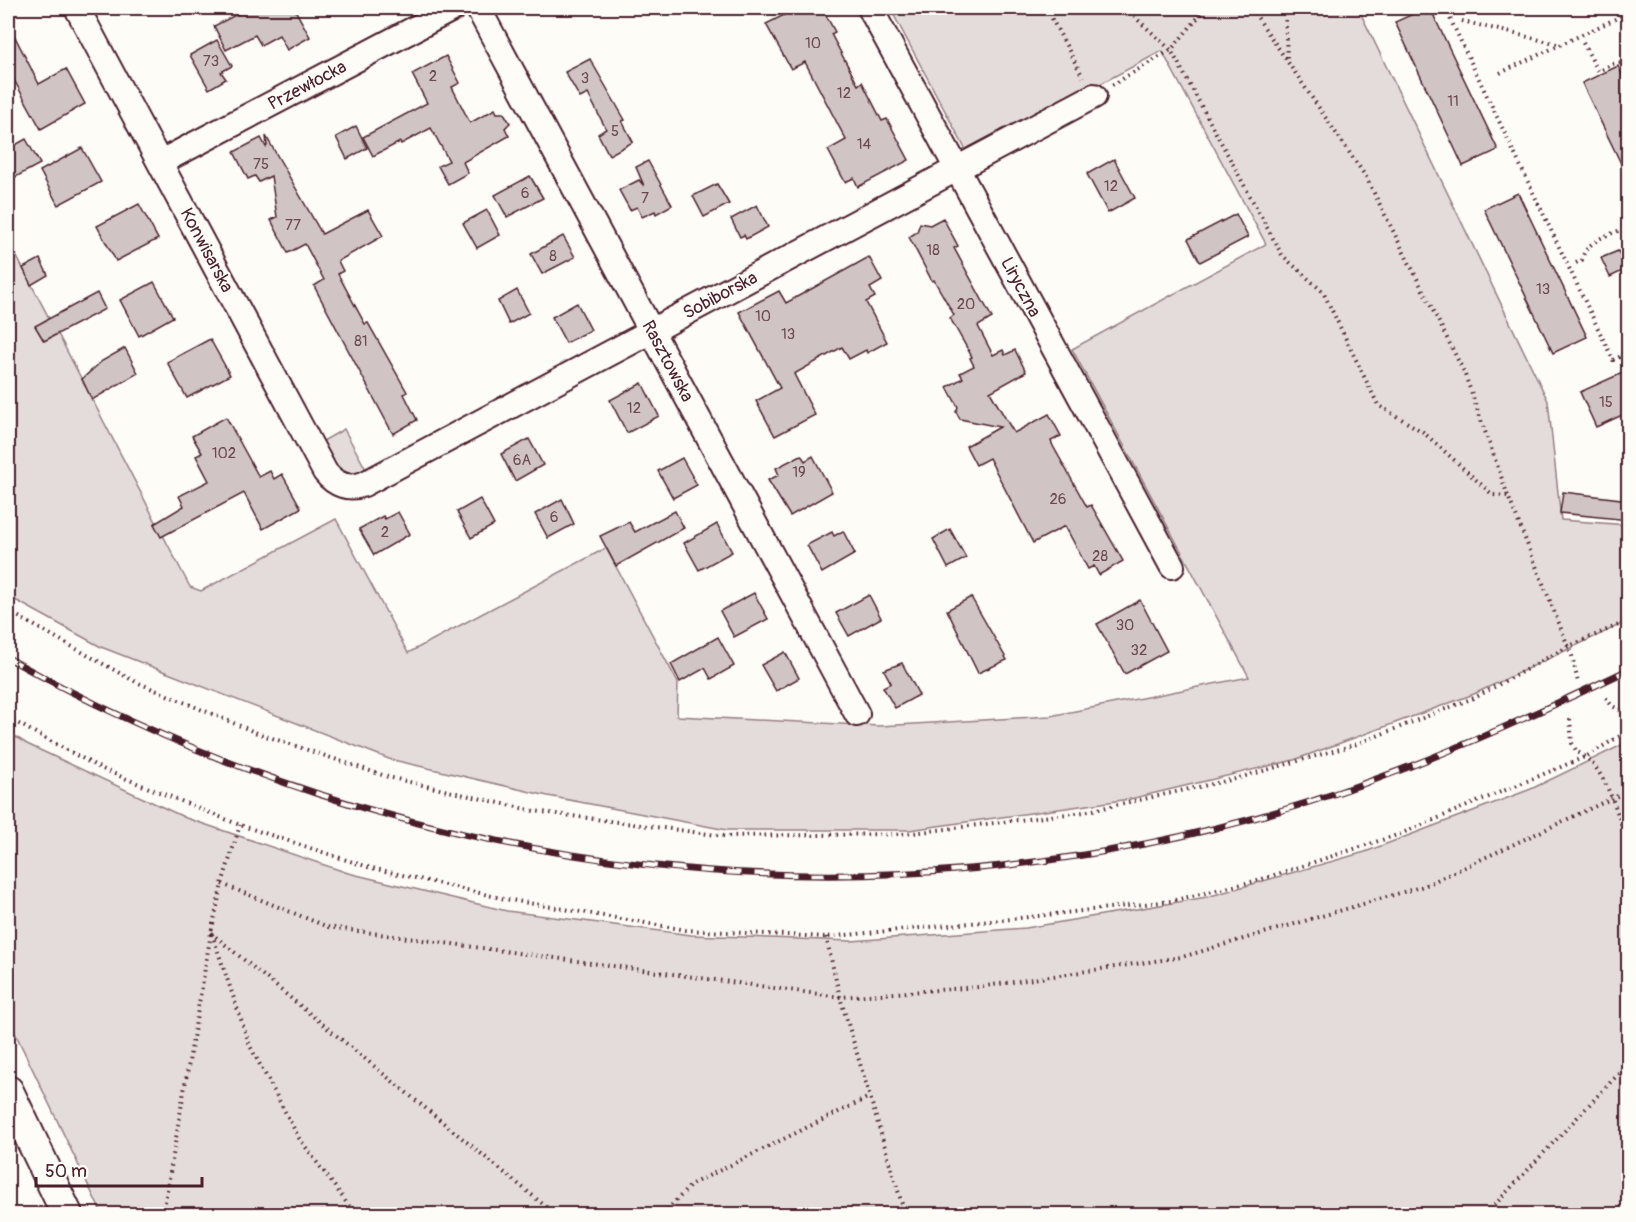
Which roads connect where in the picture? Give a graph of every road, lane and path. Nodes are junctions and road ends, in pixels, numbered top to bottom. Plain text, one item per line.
1 (77, 8) edge
2 (454, 8) edge
3 (478, 8) edge
4 (870, 8) edge
5 (1046, 8) edge
6 (1125, 8) edge
7 (1206, 8) edge
8 (1251, 8) edge
9 (1285, 8) edge
10 (1445, 8) edge
11 (1627, 11) edge
12 (1462, 21) dead end
13 (1583, 43) dead end
14 (1561, 45) junction
15 (1171, 50) junction
16 (1287, 61) junction
17 (1628, 63) edge
18 (1500, 73) dead end
19 (1094, 96) junction
20 (161, 162) junction
21 (958, 170) junction
22 (1629, 227) edge
23 (1576, 263) dead end
24 (651, 331) junction
25 (1629, 353) edge
26 (343, 486) joint
27 (1508, 496) junction
28 (1172, 566) dead end
29 (8, 611) edge
30 (1629, 621) edge
31 (1567, 647) junction
32 (1578, 682) dead end
33 (1606, 698) dead end
34 (857, 714) dead end
35 (1629, 714) edge
36 (8, 718) edge
37 (1570, 719) dead end
38 (1629, 731) edge
39 (1587, 756) junction
40 (1629, 791) edge
41 (1614, 798) junction
42 (240, 825) junction
43 (1629, 846) edge
44 (222, 884) junction
45 (212, 933) junction
46 (826, 937) junction
47 (840, 998) junction
48 (1629, 1053) edge
49 (8, 1091) edge
50 (870, 1097) junction
51 (68, 1215) edge
52 (164, 1215) edge
53 (355, 1215) edge
54 (555, 1215) edge
55 (663, 1215) edge
56 (905, 1215) edge
57 (1486, 1215) edge

1 - 20 street, Konwisarska
2 - 20 street, Przewłocka
3 - 24 street, Rasztowska
4 - 21 street, Liryczna
5 - 19 path
6 - 15 path
7 - 15 path
8 - 16 path
9 - 16 path
10 - 25 path
11 - 14 path
12 - 14 path
13 - 17 path
14 - 18 path
15 - 19 path
15 - 27 path
16 - 27 path
19 - 21 street, Sobiborska
20 - 26 street, Konwisarska
21 - 24 street, Sobiborska
21 - 28 street, Liryczna
22 - 23 path
24 - 26 street, Sobiborska
24 - 34 street, Rasztowska
27 - 31 path
29 - 31 path
30 - 31 path
31 - 32 path
33 - 35 path
36 - 42 path
37 - 39 path
38 - 39 path
39 - 41 path
39 - 46 path
40 - 41 path
41 - 43 path
41 - 47 path
42 - 44 path
42 - 46 path
44 - 45 path
44 - 47 path
45 - 52 path
45 - 53 path
45 - 54 path
46 - 47 path
47 - 50 path
48 - 57 path
49 - 51 main road
50 - 55 path
50 - 56 path

